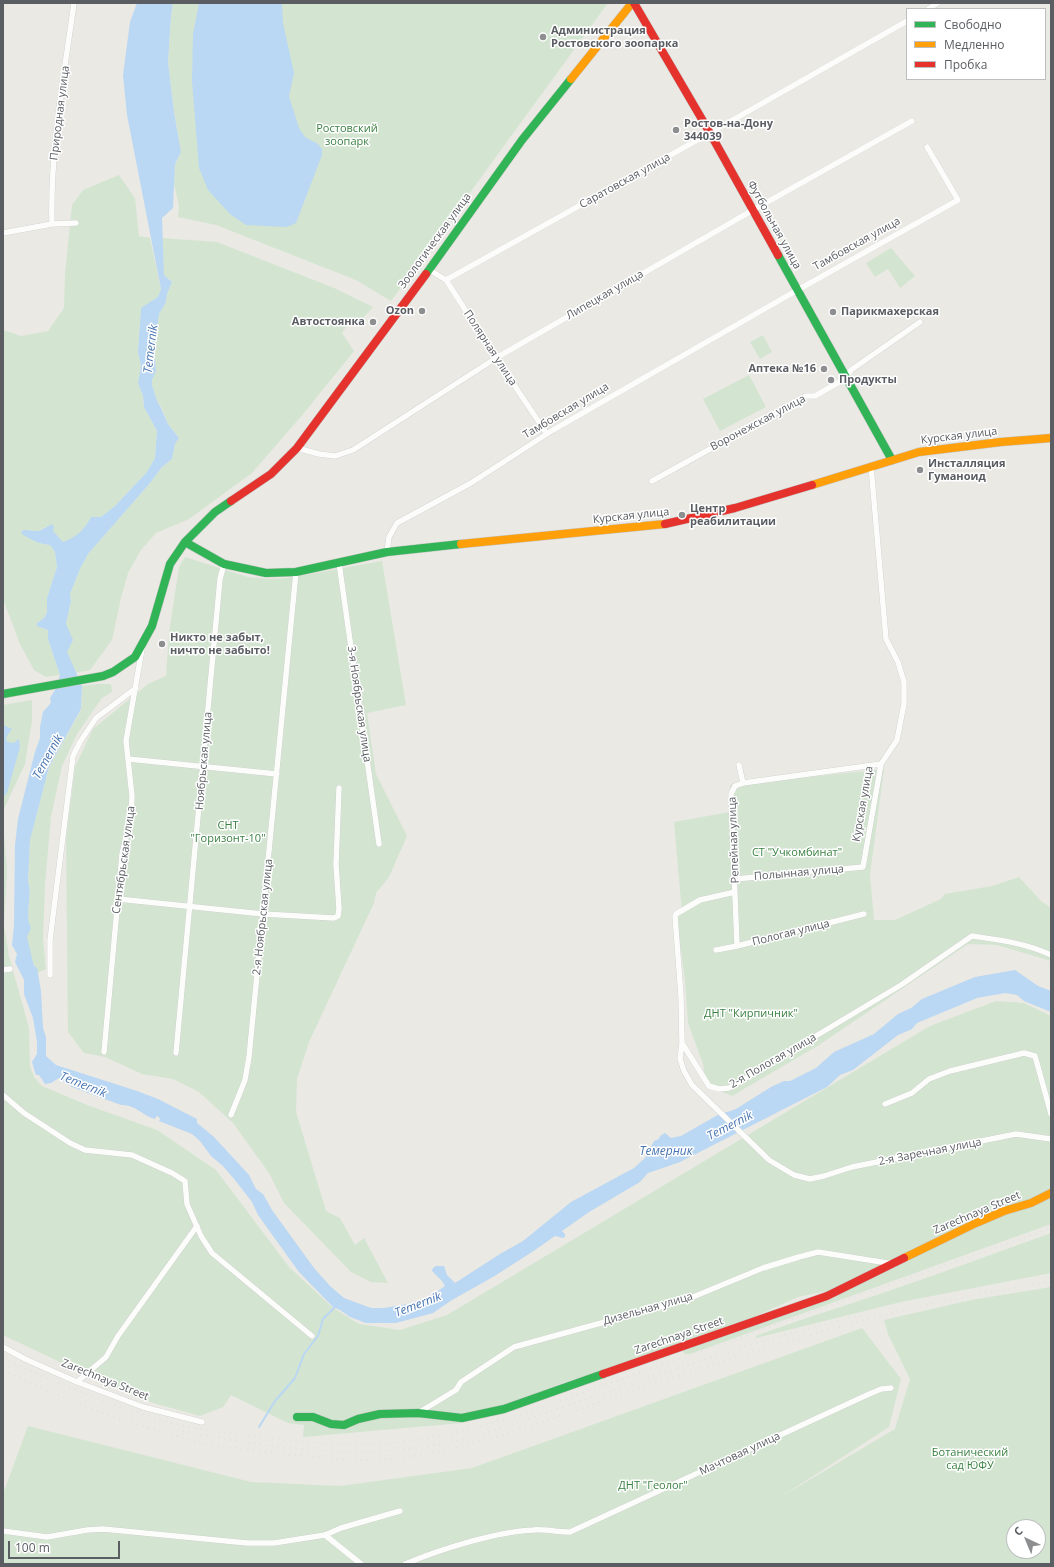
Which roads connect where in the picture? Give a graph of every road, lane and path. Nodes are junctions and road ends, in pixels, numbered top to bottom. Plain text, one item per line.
1 (74, 3) edge
2 (633, 3) edge
3 (906, 22) edge
4 (912, 121) dead end
5 (710, 133) junction
6 (927, 147) dead end
7 (753, 210) junction
8 (76, 223) dead end
9 (52, 224) junction
10 (3, 233) edge
11 (428, 269) junction
12 (446, 280) junction
13 (797, 290) junction
14 (920, 322) dead end
15 (496, 358) junction
16 (846, 378) junction
17 (547, 434) junction
18 (1051, 438) edge
19 (297, 448) junction
20 (892, 460) junction
21 (871, 466) junction
22 (652, 481) dead end
23 (185, 542) junction
24 (387, 552) junction
25 (339, 563) junction
26 (224, 564) junction
27 (296, 572) junction
28 (142, 645) junction
29 (136, 688) junction
30 (3, 694) edge
31 (128, 759) junction
32 (881, 764) junction
33 (739, 765) dead end
34 (204, 766) junction
35 (277, 774) junction
36 (742, 783) junction
37 (339, 788) dead end
38 (379, 844) dead end
39 (863, 867) joint
40 (735, 879) junction
41 (735, 892) junction
42 (118, 899) junction
43 (191, 906) junction
44 (263, 914) junction
45 (864, 914) dead end
46 (737, 946) junction
47 (716, 950) dead end
48 (1051, 955) edge
49 (10, 969) dead end
50 (3, 970) edge
51 (50, 975) dead end
52 (682, 1043) junction
53 (104, 1052) dead end
54 (176, 1053) dead end
55 (3, 1095) edge
56 (885, 1104) dead end
57 (1051, 1114) edge
58 (231, 1115) dead end
59 (1051, 1139) edge
60 (1051, 1193) edge
61 (197, 1226) junction
62 (894, 1264) junction
63 (312, 1336) dead end
64 (3, 1347) edge
65 (77, 1382) junction
66 (891, 1388) dead end
67 (418, 1413) junction
68 (297, 1417) dead end
69 (202, 1422) dead end
70 (400, 1511) dead end
71 (3, 1531) edge
72 (325, 1535) junction
73 (361, 1564) edge
74 (405, 1564) edge

1 - 9 street, Природная улица
2 - 5 main road, Футбольная улица
2 - 11 main road, Зоологическая улица
3 - 5 street, Саратовская улица
4 - 7 street, Липецкая улица
5 - 7 main road, Футбольная улица
5 - 12 street, Саратовская улица
6 - 13 street, Тамбовская улица
7 - 13 main road, Футбольная улица
7 - 15 street, Липецкая улица
8 - 9 street
9 - 10 street
11 - 12 street, Полярная улица
11 - 19 main road, Зоологическая улица
12 - 15 street, Полярная улица
13 - 16 main road, Футбольная улица
13 - 17 street, Тамбовская улица
14 - 16 street, Воронежская улица
15 - 17 street, Полярная улица
15 - 19 street, Липецкая улица
16 - 20 main road, Футбольная улица
16 - 22 street, Воронежская улица
17 - 24 street, Тамбовская улица
18 - 20 main road, Курская улица
19 - 23 main road, Зоологическая улица
20 - 21 main road, Курская улица
21 - 24 main road, Курская улица
21 - 32 street, Курская улица
23 - 26 main road
23 - 28 main road, Зоологическая улица
24 - 25 main road
25 - 27 main road
25 - 38 street, 3-я Ноябрьская улица
26 - 27 main road
26 - 34 street, Ноябрьская улица
27 - 35 street, 2-я Ноябрьская улица
28 - 29 street, Сентябрьская улица
28 - 30 main road, Зоологическая улица
29 - 31 street, Сентябрьская улица
29 - 51 street
31 - 34 street
31 - 42 street, Сентябрьская улица
32 - 36 street, Репейная улица
32 - 39 street, Курская улица
33 - 36 street
34 - 35 street
34 - 43 street, Ноябрьская улица
35 - 44 street, 2-я Ноябрьская улица
36 - 40 street, Репейная улица
37 - 44 street
39 - 40 street, Полынная улица
40 - 41 street, Репейная улица
41 - 46 street, Репейная улица
41 - 52 street
42 - 43 street
42 - 53 street, Сентябрьская улица
43 - 44 street
43 - 54 street, Ноябрьская улица
44 - 58 street, 2-я Ноябрьская улица
45 - 46 street, Пологая улица
46 - 47 street, Пологая улица
48 - 52 street, 2-я Пологая улица
49 - 50 street
52 - 59 street, 2-я Заречная улица
55 - 61 street
56 - 57 street
60 - 62 main road, Zarechnaya Street
61 - 63 street
61 - 65 street
62 - 67 main road, Zarechnaya Street
62 - 67 street, Дизельная улица
64 - 65 street, Zarechnaya Street
65 - 69 street, Zarechnaya Street
66 - 74 street, Мачтовая улица
67 - 68 main road, Zarechnaya Street
70 - 72 street
71 - 72 street
72 - 73 street

